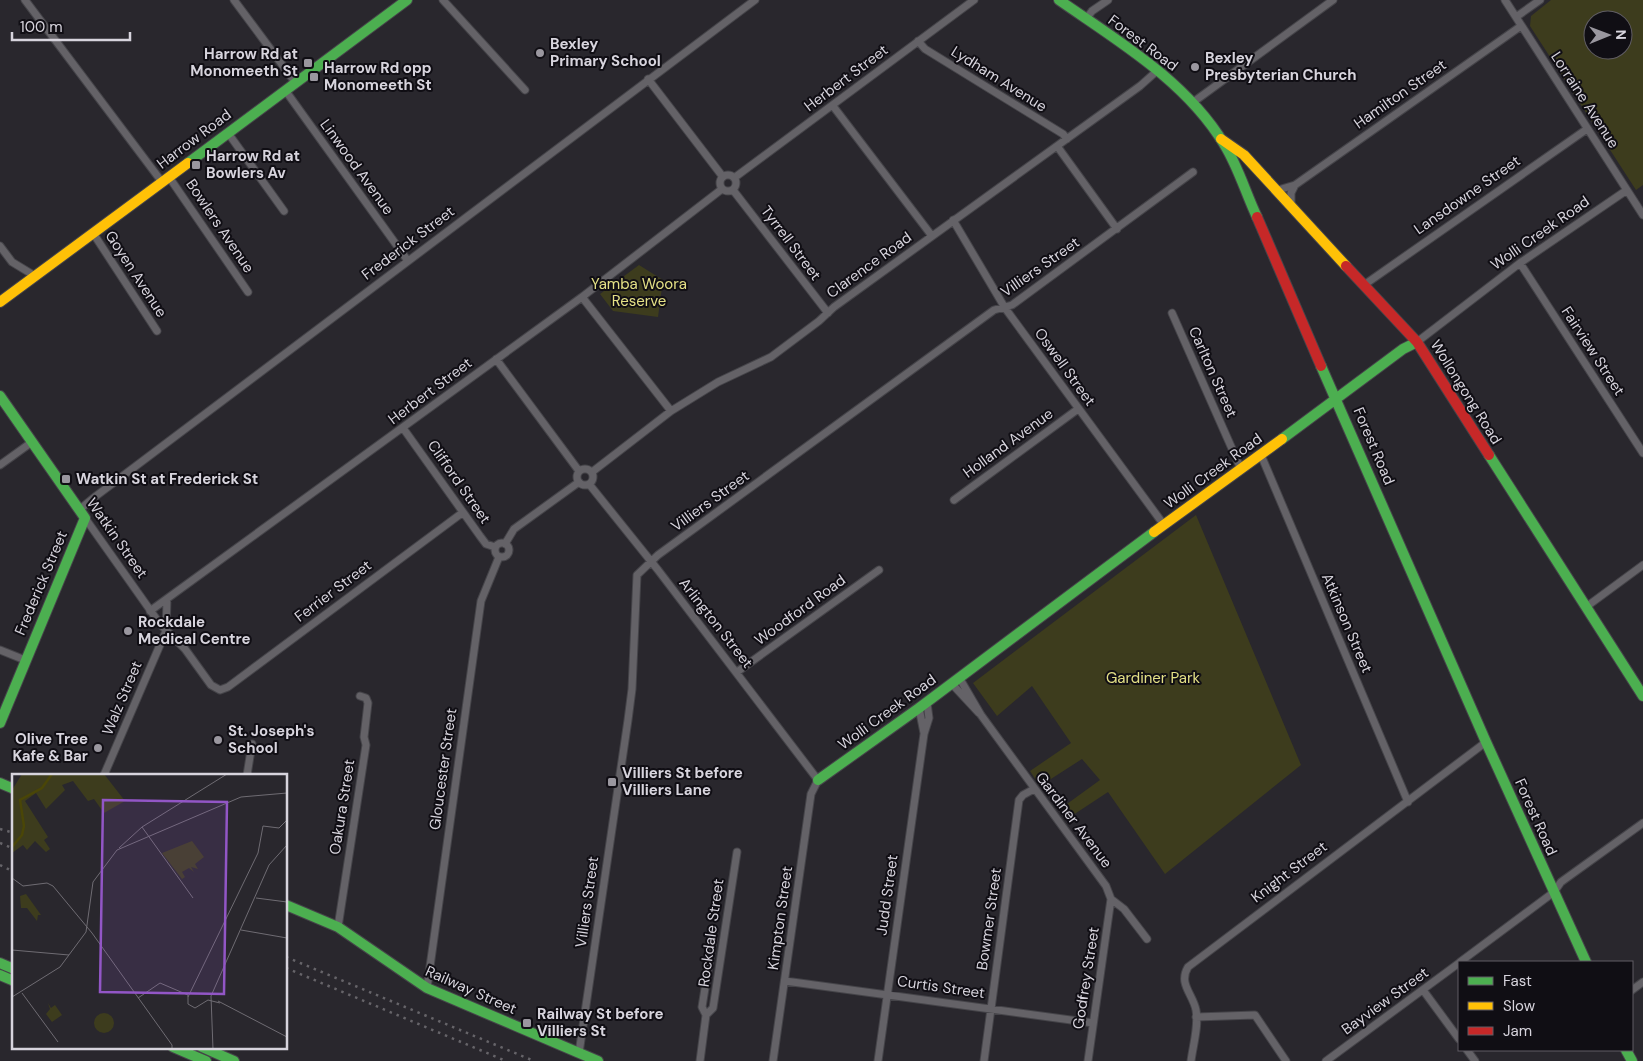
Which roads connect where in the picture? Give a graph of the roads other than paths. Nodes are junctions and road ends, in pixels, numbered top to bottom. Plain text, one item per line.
1 (25, 0) edge
2 (234, 0) edge
3 (406, 0) edge
4 (444, 0) edge
5 (754, 0) edge
6 (974, 0) edge
7 (1059, 0) edge
8 (1108, 0) edge
9 (1333, 0) edge
10 (1505, 0) edge
11 (1540, 0) edge
12 (1516, 17) junction
13 (1086, 19) junction
14 (1521, 26) junction
15 (918, 41) junction
16 (1158, 70) junction
17 (648, 79) junction
18 (296, 82) junction
19 (285, 90) junction
20 (525, 90) dead end
21 (1192, 103) junction
22 (833, 106) junction
23 (1587, 129) junction
24 (228, 133) junction
25 (1067, 139) junction
26 (1221, 139) junction
27 (1058, 146) junction
28 (1193, 172) dead end
29 (723, 177) junction
30 (734, 178) junction
31 (165, 179) junction
32 (1295, 185) junction
33 (722, 189) junction
34 (733, 190) junction
35 (1278, 190) junction
36 (1627, 190) junction
37 (1291, 207) junction
38 (284, 211) dead end
39 (1643, 215) edge
40 (953, 220) junction
41 (1117, 229) junction
42 (93, 233) junction
43 (932, 236) junction
44 (0, 246) edge
45 (408, 261) junction
46 (1520, 263) junction
47 (34, 276) junction
48 (1364, 285) junction
49 (248, 292) dead end
50 (582, 297) junction
51 (0, 302) edge
52 (1005, 308) junction
53 (828, 313) junction
54 (1172, 313) dead end
55 (156, 331) dead end
56 (1417, 342) junction
57 (496, 359) junction
58 (0, 396) edge
59 (1337, 399) junction
60 (1078, 409) junction
61 (671, 411) junction
62 (404, 428) junction
63 (32, 442) junction
64 (1643, 453) edge
65 (1260, 455) junction
66 (0, 465) edge
67 (1241, 469) junction
68 (579, 471) junction
69 (592, 472) junction
70 (579, 482) junction
71 (590, 484) junction
72 (954, 500) dead end
73 (462, 513) junction
74 (82, 514) junction
75 (1164, 525) junction
76 (505, 544) junction
77 (495, 547) junction
78 (499, 557) junction
79 (651, 560) junction
80 (1643, 565) edge
81 (879, 570) dead end
82 (167, 599) junction
83 (1586, 607) junction
84 (150, 611) junction
85 (166, 631) junction
86 (0, 650) edge
87 (24, 660) junction
88 (737, 672) junction
89 (956, 681) junction
90 (220, 690) joint
91 (360, 696) dead end
92 (1643, 696) edge
93 (923, 706) junction
94 (1, 719) edge
95 (1486, 742) junction
96 (252, 744) dead end
97 (104, 774) edge
98 (247, 774) edge
99 (818, 780) junction
100 (0, 783) edge
101 (12, 788) edge
102 (1034, 789) junction
103 (1408, 802) junction
104 (1643, 823) edge
105 (736, 852) dead end
106 (1554, 892) junction
107 (1111, 900) junction
108 (288, 906) edge
109 (338, 928) junction
110 (1147, 938) dead end
111 (713, 939) dead end
112 (1463, 961) edge
113 (1586, 961) edge
114 (0, 963) edge
115 (1458, 964) edge
116 (12, 968) edge
117 (0, 975) edge
118 (12, 980) edge
119 (785, 981) junction
120 (426, 988) junction
121 (1423, 990) junction
122 (887, 993) junction
123 (991, 1008) junction
124 (706, 1015) junction
125 (1196, 1017) junction
126 (1093, 1023) junction
127 (1458, 1038) edge
128 (175, 1048) edge
129 (204, 1048) edge
130 (579, 1053) junction
131 (206, 1061) edge
132 (234, 1061) edge
133 (598, 1061) edge
134 (700, 1061) edge
135 (773, 1061) edge
136 (878, 1061) edge
137 (984, 1061) edge
138 (1088, 1061) edge
139 (1191, 1061) edge
140 (1286, 1061) edge
141 (1326, 1061) edge

1 - 31 street, Bowlers Avenue
2 - 18 street
3 - 18 main road, Harrow Road
4 - 20 street
5 - 17 street, Frederick Street
6 - 15 street, Herbert Street
7 - 13 main road, Forest Road
8 - 13 street
9 - 21 street
10 - 12 street, Lorraine Avenue
11 - 12 street
12 - 14 street, Lorraine Avenue
13 - 16 main road, Forest Road
14 - 23 street, Lorraine Avenue
14 - 32 street, Hamilton Street
15 - 22 street, Herbert Street
15 - 25 street, Lydham Avenue
16 - 21 main road, Forest Road
16 - 25 street, Clarence Road
17 - 29 street
17 - 45 street, Frederick Street
18 - 19 main road, Harrow Road
19 - 24 main road, Harrow Road
19 - 45 street, Linwood Avenue
21 - 26 main road, Forest Road
22 - 30 street, Herbert Street
22 - 43 street
23 - 36 street, Lorraine Avenue
23 - 48 street, Lansdowne Street
24 - 31 main road, Harrow Road
24 - 38 street
25 - 27 street, Clarence Road
26 - 35 main road, Wollongong Road
26 - 59 main road, Forest Road
27 - 40 street, Clarence Road
27 - 41 street
28 - 41 street, Villiers Street
29 - 30 street
29 - 33 street
30 - 34 street
31 - 42 main road, Harrow Road
31 - 49 street, Bowlers Avenue
32 - 35 street, Hamilton Street
32 - 37 street
33 - 34 street
33 - 50 street, Herbert Street
34 - 53 street, Tyrrell Street
35 - 37 main road, Wollongong Road
36 - 39 street, Lorraine Avenue
36 - 46 street, Wolli Creek Road
37 - 48 main road, Wollongong Road
40 - 43 street, Clarence Road
40 - 52 street, Oswell Street
41 - 52 street, Villiers Street
42 - 47 main road, Harrow Road
42 - 55 street, Goyen Avenue
43 - 53 street, Clarence Road
44 - 47 street
45 - 74 street, Frederick Street
46 - 56 street, Wolli Creek Road
46 - 64 street, Fairview Street
47 - 51 main road, Harrow Road
48 - 56 main road, Wollongong Road
50 - 57 street, Herbert Street
50 - 61 street
52 - 60 street, Oswell Street
52 - 79 street, Villiers Street
53 - 61 street, Clarence Road
54 - 67 street, Carlton Street
56 - 59 main road, Wolli Creek Road
56 - 83 main road, Wollongong Road
57 - 62 street, Herbert Street
57 - 68 street
58 - 63 main road, Watkin Street
59 - 65 main road, Wolli Creek Road
59 - 95 main road, Forest Road
60 - 72 street, Holland Avenue
60 - 75 street, Oswell Street
61 - 69 street, Clarence Road
62 - 73 street, Clifford Street
62 - 82 street, Herbert Street
63 - 66 street
63 - 74 main road, Watkin Street
65 - 67 main road, Wolli Creek Road
65 - 103 street, Atkinson Street
67 - 75 main road, Wolli Creek Road
68 - 69 street
68 - 70 street
69 - 71 street
70 - 71 street
70 - 76 street
71 - 79 street, Arlington Street
73 - 77 street, Clifford Street
73 - 90 street, Ferrier Street
74 - 84 street, Watkin Street
74 - 87 main road, Frederick Street
75 - 89 main road, Wolli Creek Road
76 - 77 street
76 - 78 street
77 - 78 street
78 - 120 street, Gloucester Street
79 - 88 street, Arlington Street
79 - 130 street, Villiers Street
80 - 83 street
81 - 88 street, Woodford Road
82 - 84 street, Herbert Street
82 - 85 street
83 - 92 main road, Wollongong Road
84 - 85 street, Watkin Street
85 - 90 street, Watkin Street
85 - 97 street, Walz Street
86 - 87 street
87 - 94 main road, Frederick Street
88 - 99 street, Arlington Street
89 - 93 main road, Wolli Creek Road
89 - 102 street, Gardiner Avenue
91 - 109 street, Oakura Street
93 - 99 main road, Wolli Creek Road
93 - 122 street, Judd Street
95 - 103 street, Knight Street
95 - 106 main road, Forest Road
96 - 98 street
99 - 119 street, Kimpton Street
100 - 101 main road
102 - 107 street, Gardiner Avenue
102 - 123 street, Bowmer Street
103 - 125 street, Knight Street
104 - 106 street, Bayview Street
105 - 124 street, Rockdale Street
106 - 112 street, Bayview Street
106 - 113 main road, Forest Road
107 - 110 street, Gardiner Avenue
107 - 126 street, Godfrey Street
108 - 109 main road, Railway Street
109 - 120 main road, Railway Street
111 - 124 street, Rockdale Street
114 - 116 main road
115 - 121 street, Bayview Street
117 - 118 main road
119 - 122 street, Curtis Street
119 - 135 street, Kimpton Street
120 - 130 main road, Railway Street
121 - 127 street
121 - 141 street, Bayview Street
122 - 123 street, Curtis Street
122 - 136 street, Judd Street
123 - 126 street, Curtis Street
123 - 137 street, Bowmer Street
124 - 134 street, Rockdale Street
125 - 139 street, Knight Street
125 - 140 street
126 - 138 street, Godfrey Street
128 - 131 main road
129 - 132 main road
130 - 133 main road, Railway Street

